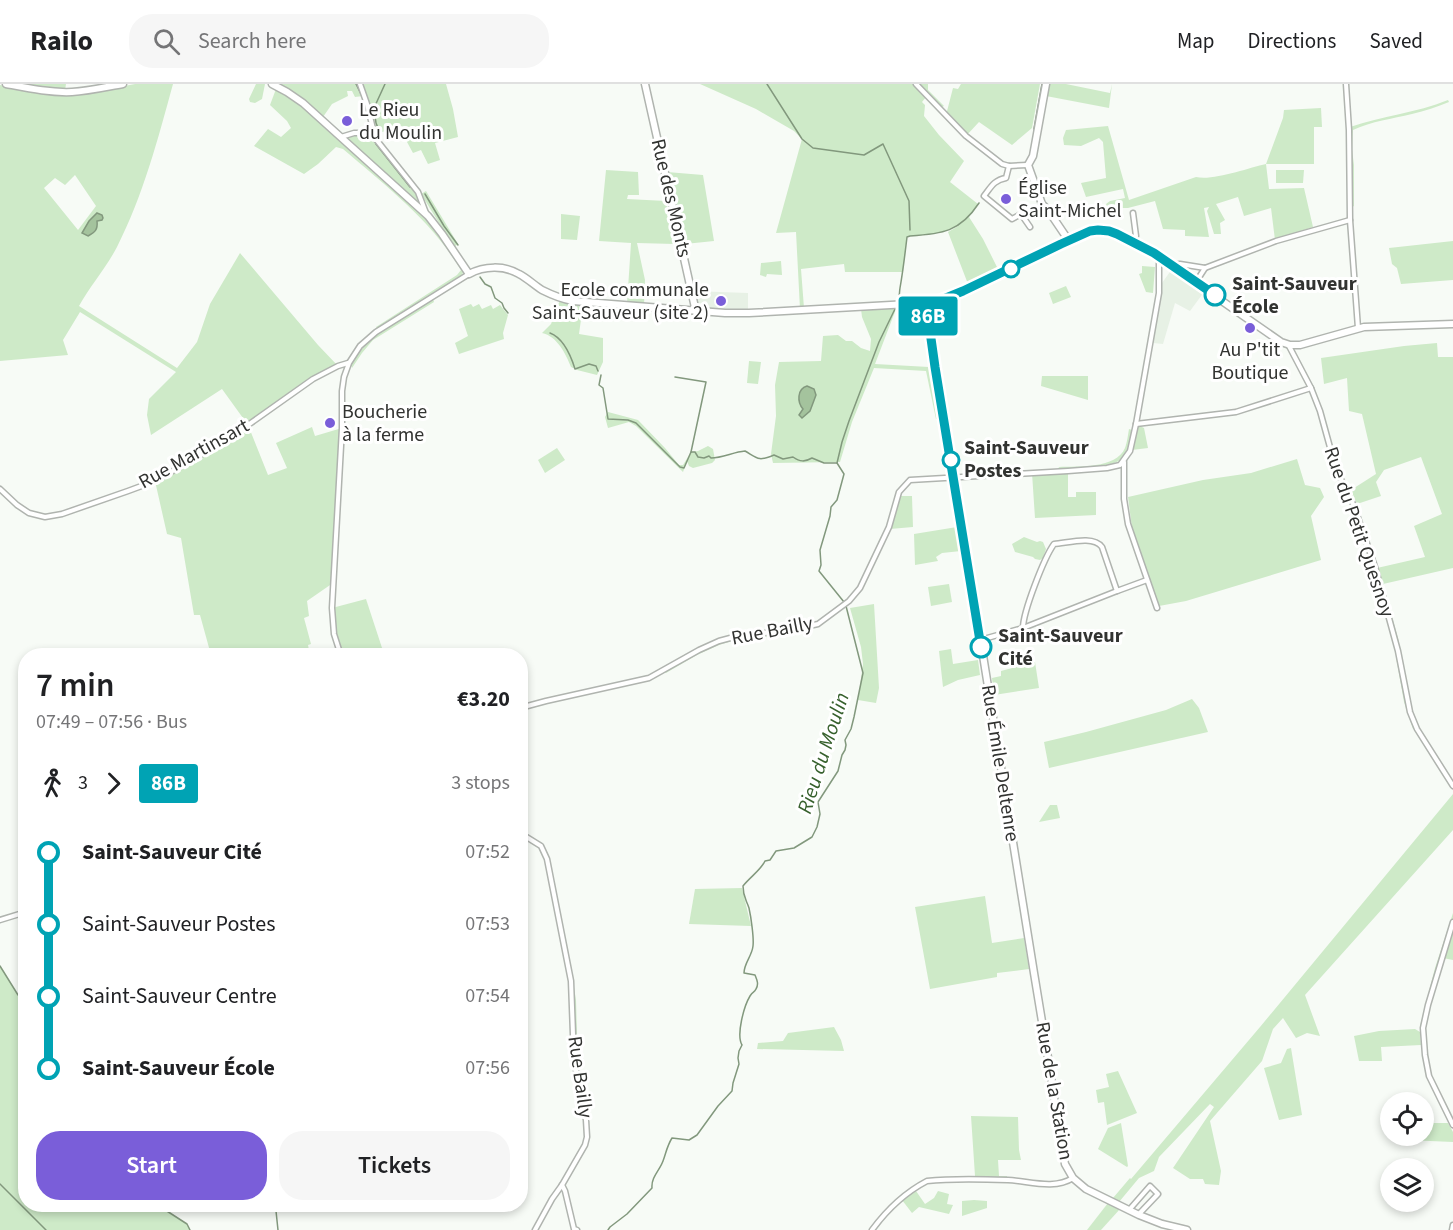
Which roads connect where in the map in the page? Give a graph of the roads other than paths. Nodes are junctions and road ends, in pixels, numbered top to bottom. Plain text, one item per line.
1 (6, 84) edge
2 (123, 84) edge
3 (272, 84) edge
4 (360, 84) edge
5 (645, 84) edge
6 (916, 84) edge
7 (1046, 84) edge
8 (1346, 84) edge
9 (342, 137) junction
10 (375, 138) junction
11 (1028, 165) junction
12 (1009, 166) junction
13 (1133, 213) dead end
14 (428, 216) junction
15 (1350, 220) junction
16 (1030, 227) dead end
17 (1069, 241) junction
18 (1134, 242) junction
19 (1162, 258) junction
20 (1171, 265) junction
21 (1205, 268) junction
22 (469, 273) junction
23 (1196, 282) junction
24 (926, 303) junction
25 (696, 312) junction
26 (1453, 324) edge
27 (1358, 328) junction
28 (1289, 345) junction
29 (349, 363) junction
30 (1311, 388) junction
31 (1136, 424) junction
32 (1124, 461) junction
33 (954, 478) junction
34 (0, 489) edge
35 (1147, 580) junction
36 (1117, 591) junction
37 (1157, 608) dead end
38 (1023, 628) junction
39 (980, 640) junction
40 (338, 648) edge
41 (528, 705) edge
42 (1453, 786) edge
43 (528, 838) edge
44 (18, 914) edge
45 (0, 920) edge
46 (1453, 922) edge
47 (1034, 973) joint
48 (1453, 1125) edge
49 (1073, 1178) junction
50 (562, 1185) junction
51 (1129, 1210) junction
52 (1139, 1215) junction
53 (1453, 1225) edge
54 (535, 1230) edge
55 (577, 1230) edge
56 (873, 1230) edge
57 (1187, 1230) edge
58 (1452, 1230) edge

1 - 2 street
3 - 9 street
4 - 10 street
5 - 25 street, Rue des Monts
6 - 12 street
7 - 11 street
8 - 15 street
9 - 10 street
9 - 14 street
10 - 14 street
11 - 12 street
11 - 17 street
12 - 16 street
13 - 18 street
14 - 22 street
15 - 21 street
15 - 27 street
17 - 18 street
17 - 24 street
18 - 19 street
19 - 20 street
19 - 31 street
20 - 21 street
20 - 23 street
21 - 23 street
22 - 25 street
22 - 29 street
23 - 28 street
24 - 25 street
24 - 33 street, Rue Émile Deltenre
26 - 27 street
27 - 28 street
28 - 30 street, Rue du Petit Quesnoy
29 - 34 street, Rue Martinsart
29 - 40 street
30 - 31 street
30 - 42 street, Rue du Petit Quesnoy
31 - 32 street
32 - 33 street, Rue Bailly
32 - 35 street
33 - 39 street, Rue Émile Deltenre
33 - 41 street, Rue Bailly
35 - 36 street
35 - 37 street
36 - 38 street
36 - 38 street
38 - 39 street
39 - 47 street, Rue Émile Deltenre
43 - 50 street, Rue Bailly
44 - 45 street
46 - 48 street
47 - 49 street, Rue de la Station
49 - 51 street, Rue de la Station
49 - 56 street
50 - 54 street, Rue Bailly
50 - 55 street
51 - 52 street, Rue de la Station
51 - 52 street
52 - 57 street, Rue de la Station
53 - 58 street

